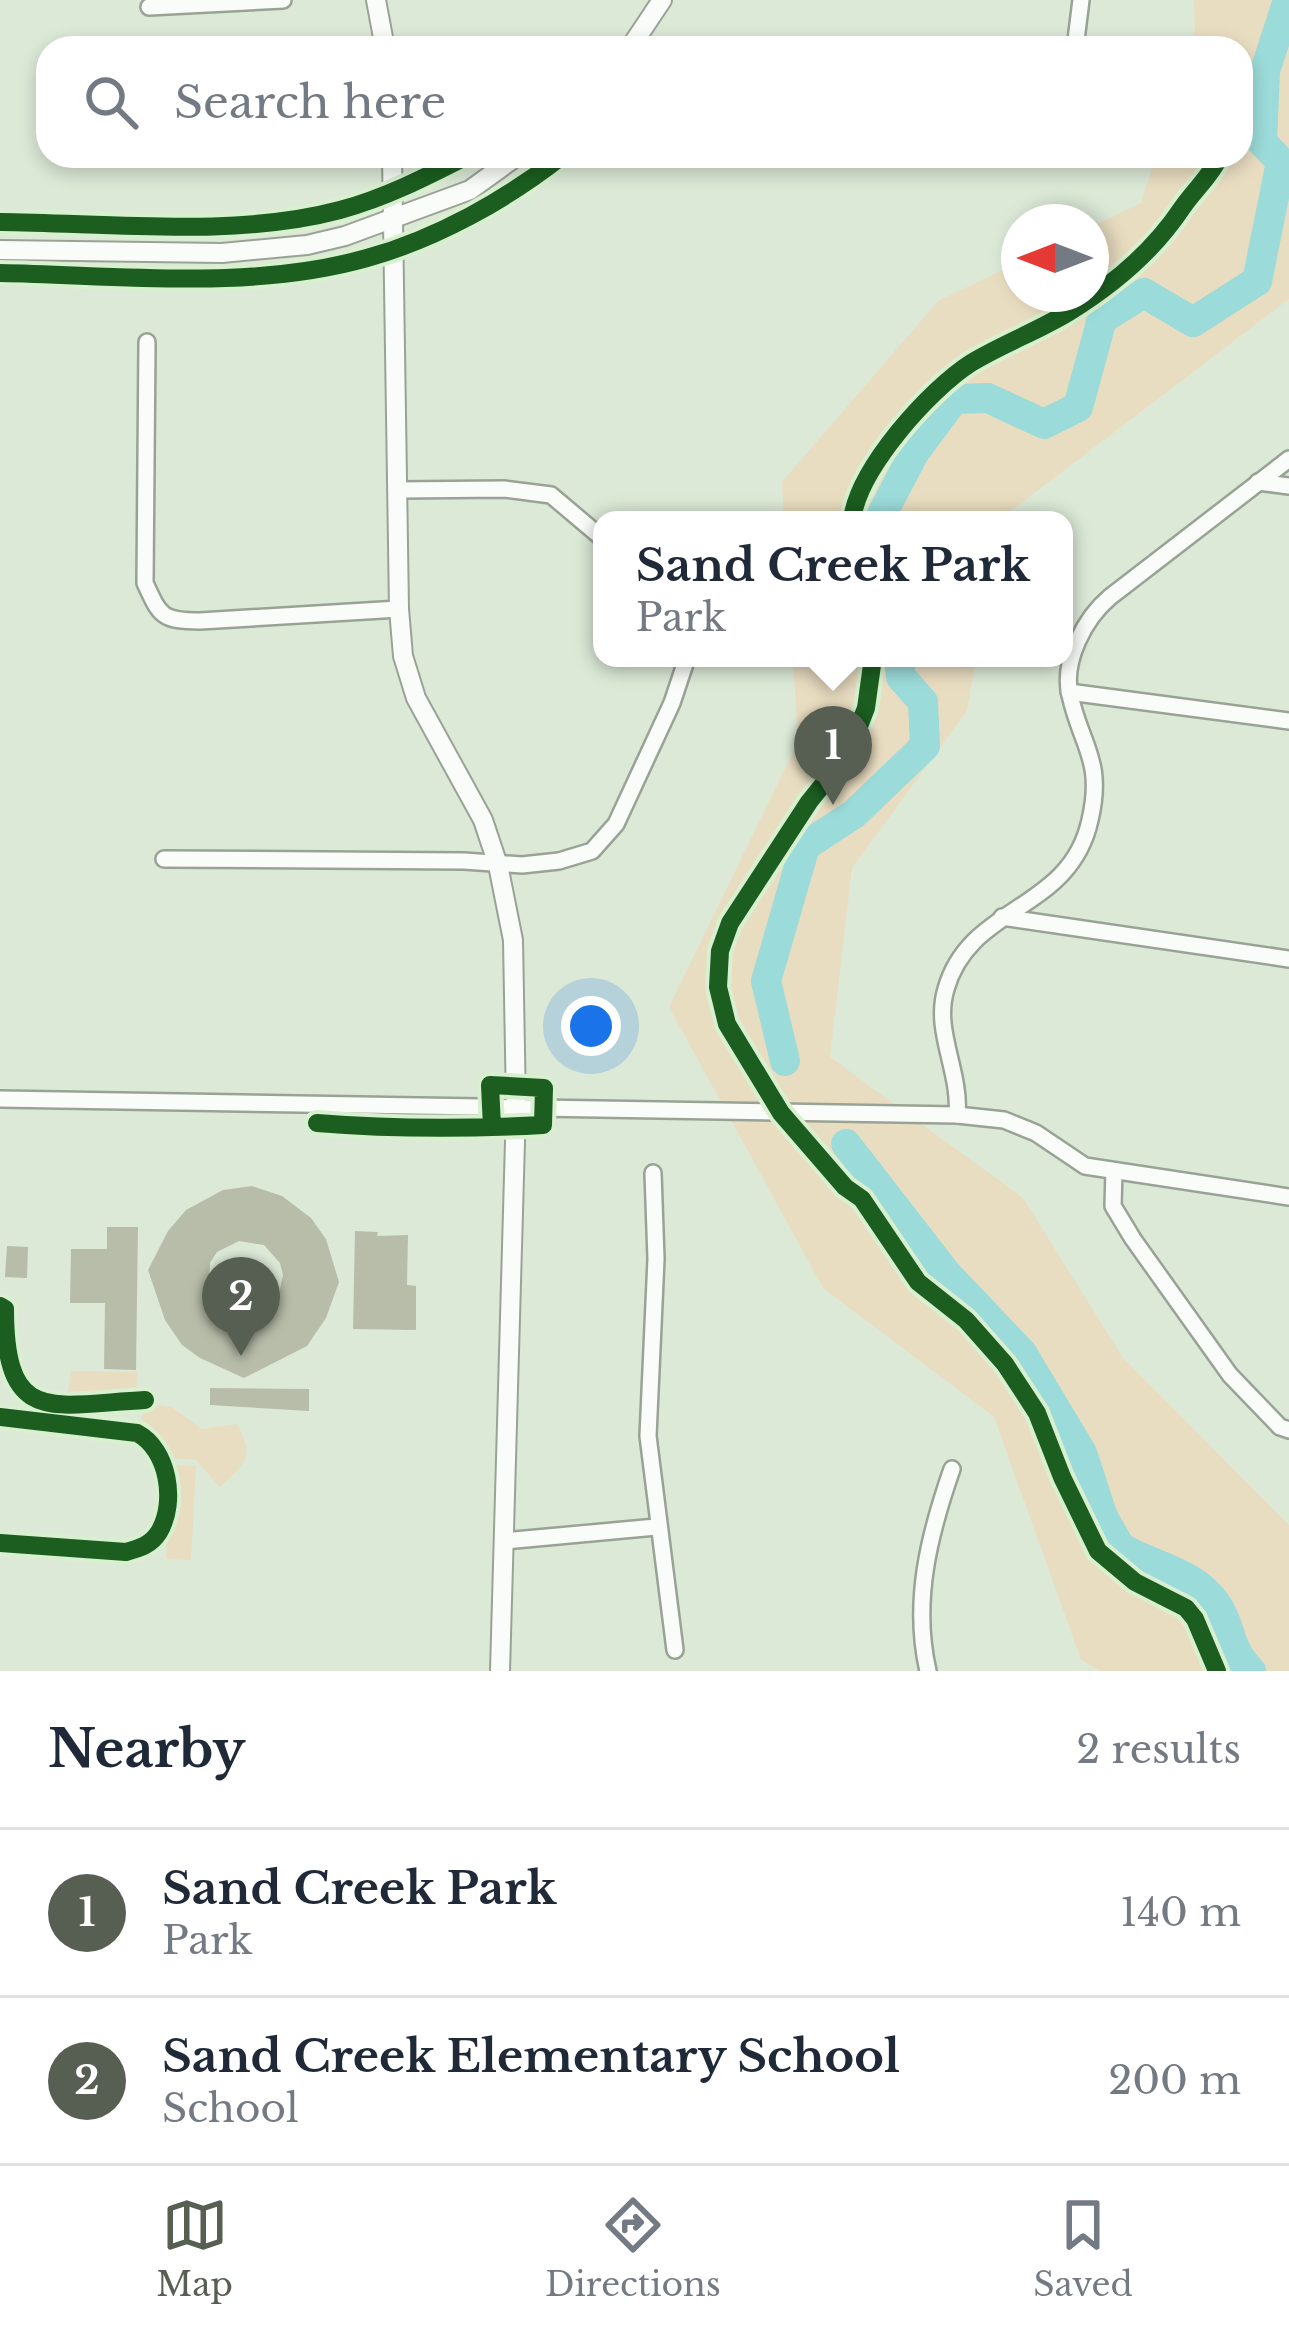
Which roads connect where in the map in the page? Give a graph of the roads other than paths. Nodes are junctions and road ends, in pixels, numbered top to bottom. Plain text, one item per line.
1 (283, 0) edge
2 (376, 0) edge
3 (662, 0) edge
4 (1082, 0) edge
5 (149, 7) dead end
6 (383, 36) edge
7 (638, 36) edge
8 (1078, 36) edge
9 (392, 168) edge
10 (500, 168) edge
11 (394, 219) junction
12 (0, 250) edge
13 (147, 342) dead end
14 (1289, 459) edge
15 (1258, 482) junction
16 (1289, 486) edge
17 (398, 490) junction
18 (593, 531) edge
19 (399, 608) junction
20 (1073, 655) edge
21 (684, 667) edge
22 (1072, 667) edge
23 (1069, 692) junction
24 (1289, 722) edge
25 (164, 859) dead end
26 (498, 865) junction
27 (1002, 917) junction
28 (1289, 959) edge
29 (0, 1099) edge
30 (516, 1106) junction
31 (957, 1115) junction
32 (1114, 1171) junction
33 (653, 1173) dead end
34 (1289, 1197) edge
35 (1289, 1430) edge
36 (952, 1469) dead end
37 (656, 1527) junction
38 (504, 1541) junction
39 (674, 1650) dead end
40 (500, 1671) edge
41 (928, 1671) edge

1 - 5 street
2 - 6 street
3 - 7 street
4 - 8 street
9 - 11 street
10 - 11 street
11 - 12 street
11 - 17 street
13 - 19 street
14 - 15 street
15 - 16 street
15 - 20 street
17 - 18 street
17 - 19 street
19 - 26 street
21 - 26 street
22 - 23 street
23 - 24 street
23 - 27 street
25 - 26 street
26 - 30 street
27 - 28 street
27 - 31 street
29 - 30 street
30 - 31 street
30 - 38 street
31 - 32 street
32 - 34 street
32 - 35 street
33 - 37 street
36 - 41 street
37 - 38 street
37 - 39 street
38 - 40 street

